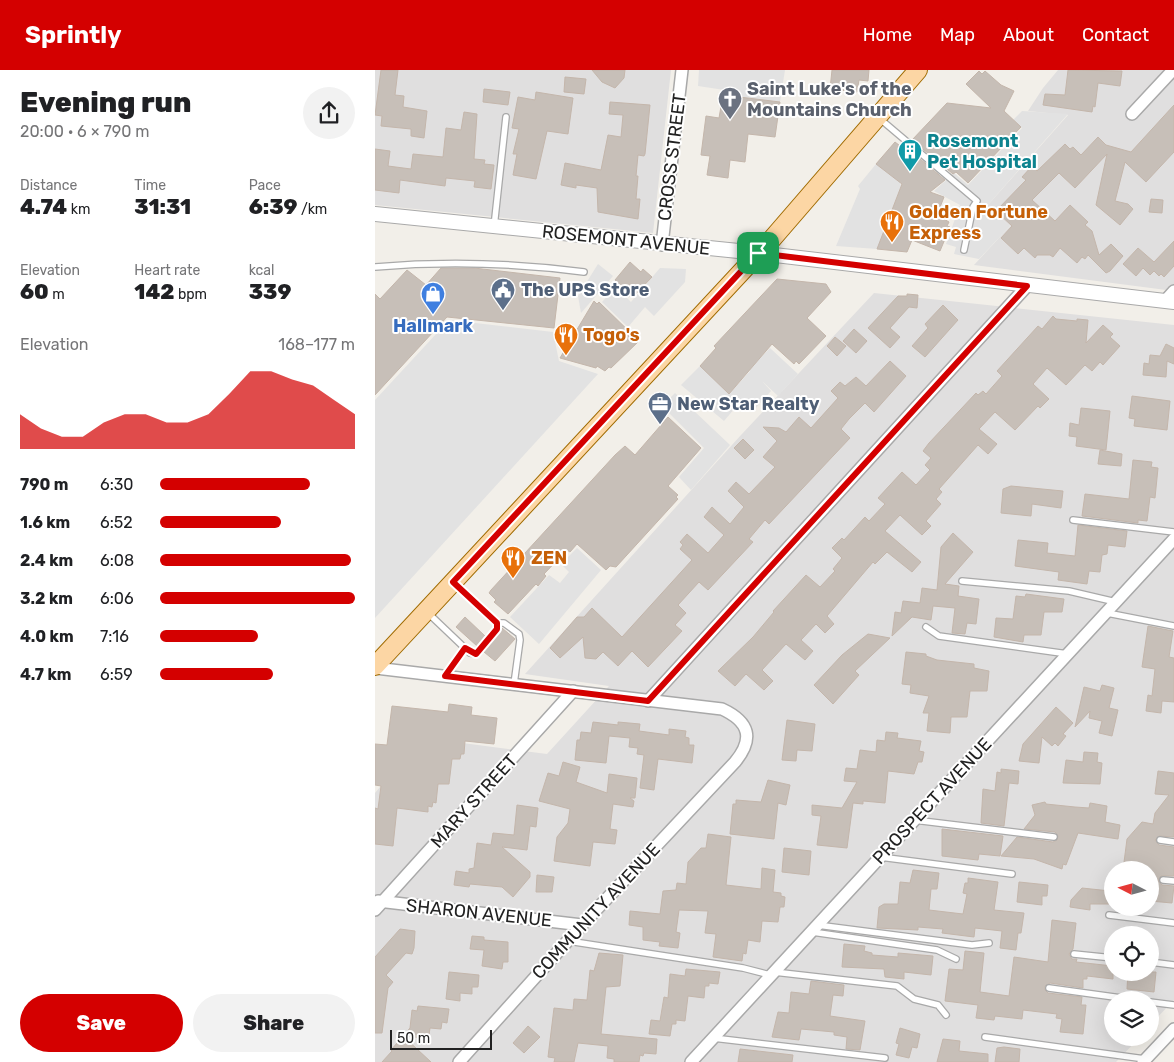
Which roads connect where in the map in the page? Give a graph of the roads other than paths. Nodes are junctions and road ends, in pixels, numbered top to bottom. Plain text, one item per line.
1 (682, 70) edge
2 (918, 70) edge
3 (1173, 70) edge
4 (1132, 114) dead end
5 (506, 117) dead end
6 (877, 117) junction
7 (375, 214) edge
8 (494, 227) junction
9 (662, 245) junction
10 (964, 250) dead end
11 (758, 253) junction
12 (375, 266) edge
13 (584, 272) dead end
14 (1027, 286) junction
15 (1171, 298) edge
16 (1073, 520) dead end
17 (1174, 532) edge
18 (1174, 539) edge
19 (962, 581) dead end
20 (453, 582) junction
21 (1118, 602) junction
22 (426, 611) junction
23 (1107, 613) junction
24 (497, 623) junction
25 (1174, 626) edge
26 (926, 627) dead end
27 (465, 648) junction
28 (1070, 654) junction
29 (375, 667) edge
30 (445, 676) junction
31 (514, 684) junction
32 (573, 691) junction
33 (648, 701) junction
34 (914, 820) junction
35 (1054, 837) dead end
36 (1160, 840) dead end
37 (1174, 842) edge
38 (879, 857) junction
39 (1012, 874) dead end
40 (1163, 880) dead end
41 (1174, 881) edge
42 (378, 904) edge
43 (1117, 916) edge
44 (1174, 923) edge
45 (582, 924) junction
46 (814, 928) junction
47 (568, 941) junction
48 (989, 943) dead end
49 (1074, 954) dead end
50 (1104, 957) edge
51 (957, 959) dead end
52 (1159, 963) edge
53 (1174, 965) edge
54 (772, 974) junction
55 (1049, 988) dead end
56 (1104, 996) edge
57 (1159, 1003) edge
58 (1174, 1005) edge
59 (946, 1015) dead end
60 (1174, 1029) edge
61 (985, 1037) dead end
62 (713, 1038) junction
63 (885, 1058) dead end
64 (1144, 1061) edge
65 (459, 1062) edge
66 (691, 1062) edge

1 - 9 street, CROSS STREET
2 - 6 main road
3 - 4 street
5 - 8 lane
6 - 10 lane
6 - 11 main road
7 - 8 street, ROSEMONT AVENUE
8 - 9 street, ROSEMONT AVENUE
9 - 11 street, ROSEMONT AVENUE
11 - 14 street, ROSEMONT AVENUE
11 - 20 main road
12 - 13 lane
14 - 15 street, ROSEMONT AVENUE
14 - 33 street
16 - 17 lane
18 - 21 street, PROSPECT AVENUE
19 - 21 lane
20 - 22 main road
20 - 24 lane
21 - 23 street, PROSPECT AVENUE
22 - 27 lane
22 - 29 main road
23 - 25 lane
23 - 28 street, PROSPECT AVENUE
24 - 27 lane
24 - 31 lane
26 - 28 lane
27 - 30 lane
28 - 34 street, PROSPECT AVENUE
29 - 30 street, COMMUNITY AVENUE
30 - 31 street, COMMUNITY AVENUE
31 - 32 street, COMMUNITY AVENUE
32 - 33 street, COMMUNITY AVENUE
32 - 42 street, MARY STREET
33 - 45 street, COMMUNITY AVENUE
34 - 35 lane
34 - 38 street, PROSPECT AVENUE
36 - 37 lane
38 - 39 lane
38 - 46 street, PROSPECT AVENUE
40 - 41 lane
42 - 45 street, SHARON AVENUE
43 - 44 lane
45 - 47 street, COMMUNITY AVENUE
46 - 48 lane
46 - 51 lane
46 - 54 street, PROSPECT AVENUE
47 - 54 lane
47 - 65 street, COMMUNITY AVENUE
49 - 50 lane
52 - 53 lane
54 - 59 lane
54 - 62 street, PROSPECT AVENUE
55 - 56 lane
57 - 58 lane
60 - 64 street
61 - 64 lane
62 - 63 lane
62 - 66 street, PROSPECT AVENUE

